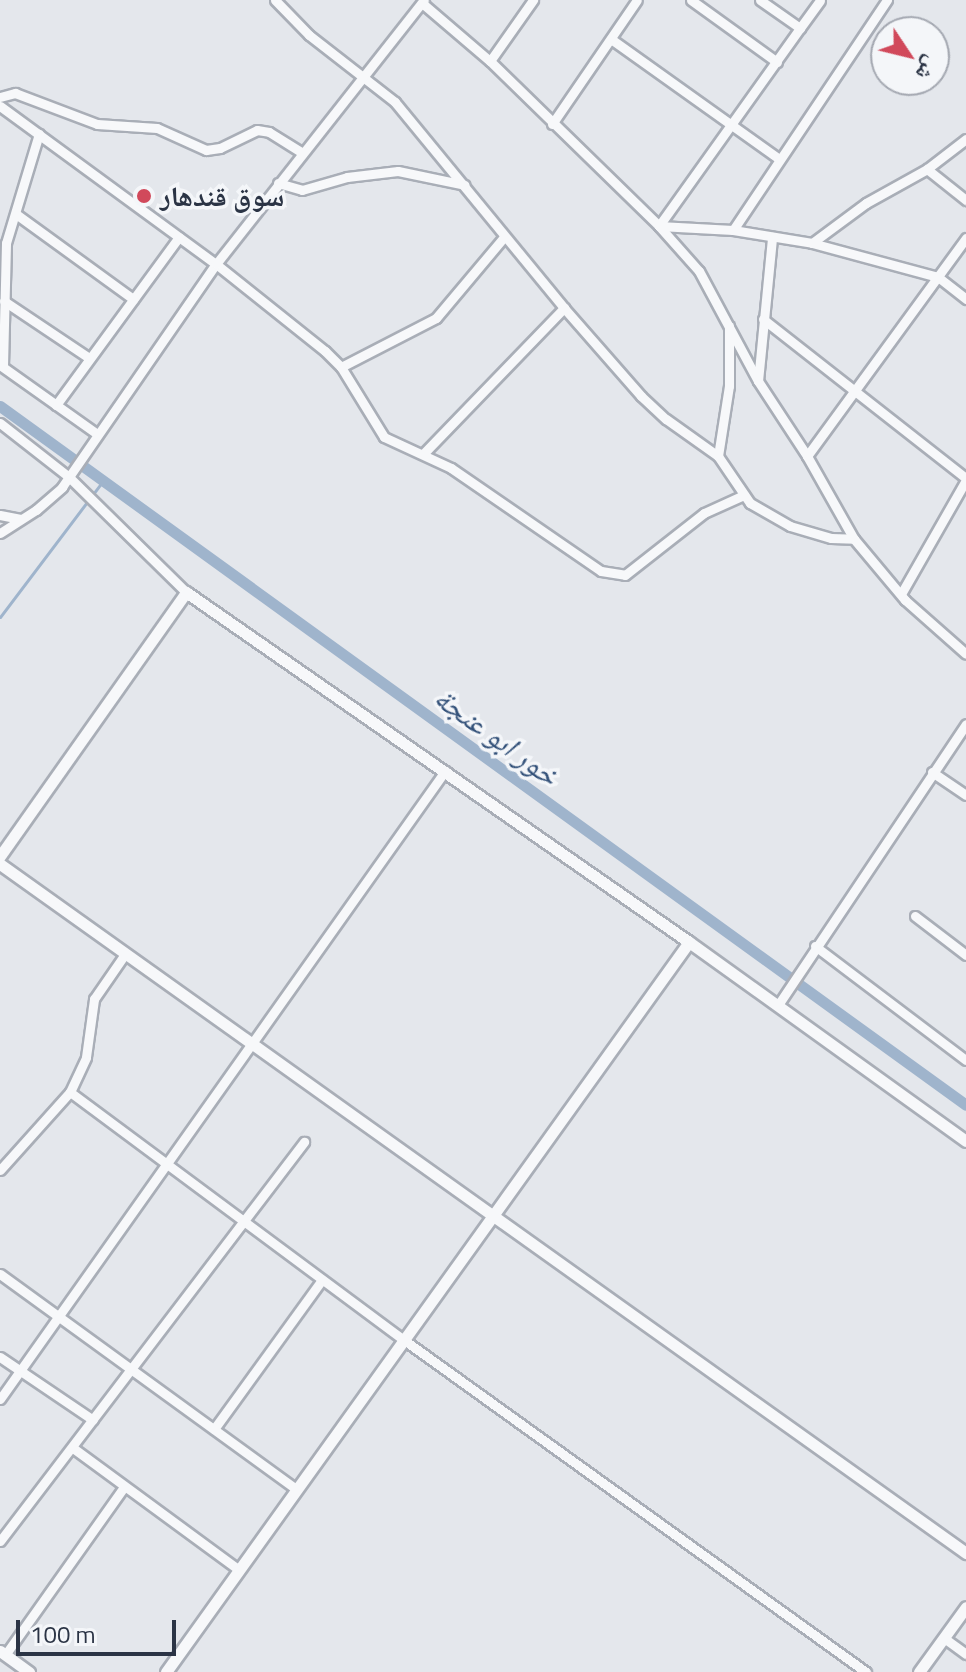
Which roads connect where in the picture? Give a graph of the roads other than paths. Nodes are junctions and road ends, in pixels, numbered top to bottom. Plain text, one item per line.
1 (275, 0) edge
2 (533, 0) edge
3 (637, 0) edge
4 (691, 0) edge
5 (760, 0) edge
6 (820, 0) edge
7 (887, 0) edge
8 (423, 1) edge
9 (800, 28) junction
10 (611, 39) junction
11 (490, 61) junction
12 (777, 62) junction
13 (363, 75) junction
14 (0, 97) edge
15 (0, 106) edge
16 (552, 124) junction
17 (731, 124) junction
18 (39, 134) junction
19 (966, 139) edge
20 (301, 152) junction
21 (779, 159) junction
22 (927, 169) junction
23 (278, 183) junction
24 (465, 185) junction
25 (966, 200) edge
26 (16, 214) junction
27 (659, 226) junction
28 (733, 230) junction
29 (179, 237) junction
30 (504, 237) junction
31 (772, 237) junction
32 (966, 238) edge
33 (812, 243) junction
34 (216, 264) junction
35 (938, 277) junction
36 (133, 299) junction
37 (966, 299) edge
38 (4, 301) junction
39 (564, 308) junction
40 (763, 319) junction
41 (729, 322) junction
42 (89, 358) junction
43 (1, 366) edge
44 (341, 367) junction
45 (758, 381) junction
46 (852, 390) junction
47 (56, 405) junction
48 (0, 423) edge
49 (97, 434) junction
50 (424, 453) junction
51 (718, 456) junction
52 (807, 456) junction
53 (71, 473) junction
54 (966, 479) edge
55 (744, 495) junction
56 (0, 515) edge
57 (21, 519) junction
58 (0, 533) edge
59 (854, 539) junction
60 (186, 592) junction
61 (901, 594) junction
62 (966, 654) edge
63 (966, 724) edge
64 (445, 771) junction
65 (932, 772) junction
66 (966, 795) edge
67 (0, 856) edge
68 (0, 864) edge
69 (915, 916) dead end
70 (689, 942) junction
71 (815, 946) junction
72 (125, 954) junction
73 (966, 955) edge
74 (778, 1005) junction
75 (250, 1044) junction
76 (966, 1060) edge
77 (70, 1092) junction
78 (966, 1141) edge
79 (304, 1142) dead end
80 (165, 1165) junction
81 (0, 1170) edge
82 (492, 1217) junction
83 (244, 1223) junction
84 (0, 1274) edge
85 (322, 1280) junction
86 (58, 1318) junction
87 (404, 1340) junction
88 (0, 1357) edge
89 (131, 1369) junction
90 (21, 1371) junction
91 (0, 1399) edge
92 (93, 1420) junction
93 (214, 1429) junction
94 (73, 1448) junction
95 (124, 1487) junction
96 (297, 1490) junction
97 (0, 1541) edge
98 (966, 1553) edge
99 (239, 1570) junction
100 (966, 1607) edge
101 (944, 1638) junction
102 (2, 1654) edge
103 (966, 1654) edge
104 (29, 1672) edge
105 (166, 1672) edge
106 (866, 1672) edge
107 (919, 1672) edge

1 - 13 street
2 - 11 street
3 - 10 street
4 - 12 street
5 - 9 street
6 - 9 street
7 - 21 street
8 - 11 street
8 - 13 street
9 - 12 street
10 - 16 street
10 - 17 street
11 - 16 street
12 - 17 street
13 - 20 street
13 - 24 street
14 - 20 street
15 - 18 street
16 - 27 street
17 - 21 street
17 - 27 street
18 - 26 street
18 - 29 street
19 - 22 street
20 - 23 street
21 - 28 street
22 - 25 street
22 - 33 street
23 - 24 street
23 - 34 street
24 - 30 street
26 - 36 street
26 - 38 street
27 - 28 street
27 - 41 street
28 - 31 street
29 - 34 street
29 - 36 street
30 - 39 street
30 - 44 street
31 - 33 street
31 - 40 street
32 - 35 street
33 - 35 street
34 - 44 street
34 - 49 street
35 - 37 street
35 - 46 street
36 - 42 street
38 - 42 street
38 - 43 street
39 - 50 street
39 - 51 street
40 - 45 street
40 - 46 street
41 - 45 street
41 - 51 street
42 - 47 street
43 - 47 street
44 - 50 street
45 - 52 street
46 - 52 street
46 - 54 street
47 - 49 street
48 - 53 street
49 - 53 street
50 - 55 street
51 - 55 street
52 - 59 street
53 - 57 street
53 - 60 street
54 - 61 street
55 - 59 street
56 - 57 street
57 - 58 street
59 - 61 street
60 - 64 street
60 - 67 street
61 - 62 street
63 - 65 street
64 - 70 street
64 - 75 street
65 - 66 street
65 - 71 street
68 - 72 street
69 - 73 street
70 - 74 street
70 - 82 street
71 - 74 street
71 - 76 street
72 - 75 street
72 - 77 street
74 - 78 street
75 - 80 street
75 - 82 street
77 - 80 street
77 - 81 street
79 - 83 street
80 - 83 street
80 - 86 street
82 - 87 street
82 - 98 street
83 - 85 street
83 - 89 street
84 - 86 street
85 - 87 street
85 - 93 street
86 - 89 street
86 - 90 street
87 - 96 street
87 - 106 street
88 - 90 street
89 - 92 street
89 - 93 street
90 - 91 street
90 - 92 street
92 - 94 street
93 - 96 street
94 - 95 street
94 - 97 street
95 - 99 street
95 - 102 street
96 - 99 street
99 - 105 street
100 - 101 street
101 - 103 street
101 - 107 street
102 - 104 street

